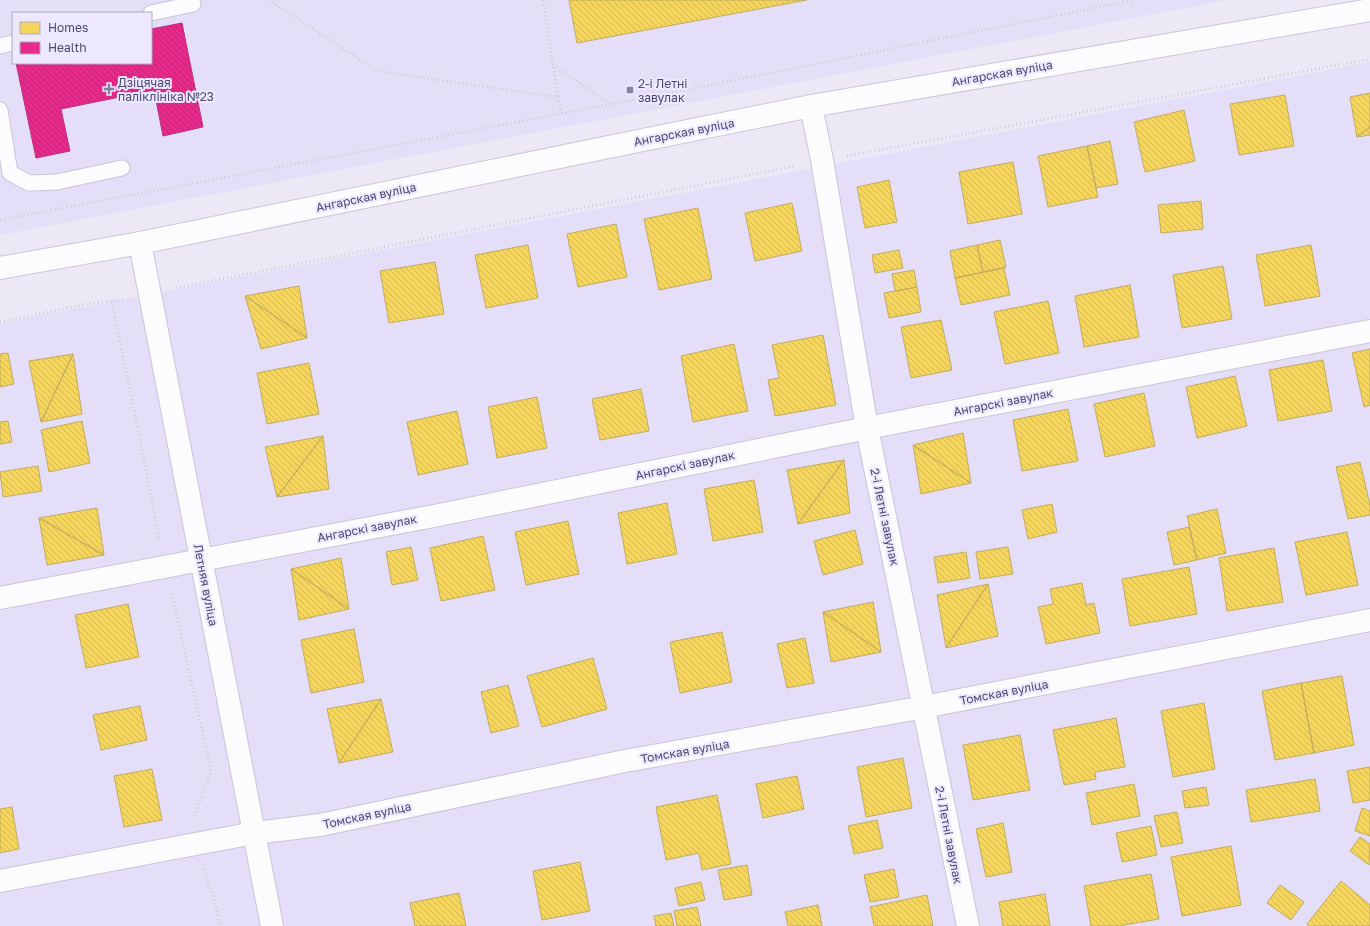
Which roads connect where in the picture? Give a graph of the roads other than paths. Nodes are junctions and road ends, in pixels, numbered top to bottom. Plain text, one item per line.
1 (193, 4) dead end
2 (1370, 10) edge
3 (152, 13) edge
4 (12, 43) edge
5 (0, 46) edge
6 (811, 106) junction
7 (0, 110) edge
8 (122, 168) dead end
9 (140, 243) junction
10 (0, 268) edge
11 (1370, 331) edge
12 (867, 428) junction
13 (201, 559) junction
14 (0, 598) edge
15 (1370, 620) edge
16 (924, 707) junction
17 (254, 833) junction
18 (0, 881) edge
19 (272, 926) edge
20 (968, 926) edge

1 - 3 lane
2 - 6 street, Ангарская вуліца
4 - 5 lane
6 - 9 street, Ангарская вуліца
6 - 12 street, 2-і Летні завулак
7 - 8 lane
9 - 10 street, Ангарская вуліца
9 - 13 street, Летняя вуліца
11 - 12 street, Ангарскі завулак
12 - 13 street, Ангарскі завулак
12 - 16 street, 2-і Летні завулак
13 - 14 street, Ангарскі завулак
13 - 17 street, Летняя вуліца
15 - 16 street, Томская вуліца
16 - 17 street, Томская вуліца
16 - 20 street, 2-і Летні завулак
17 - 18 street, Томская вуліца
17 - 19 street, Летняя вуліца

